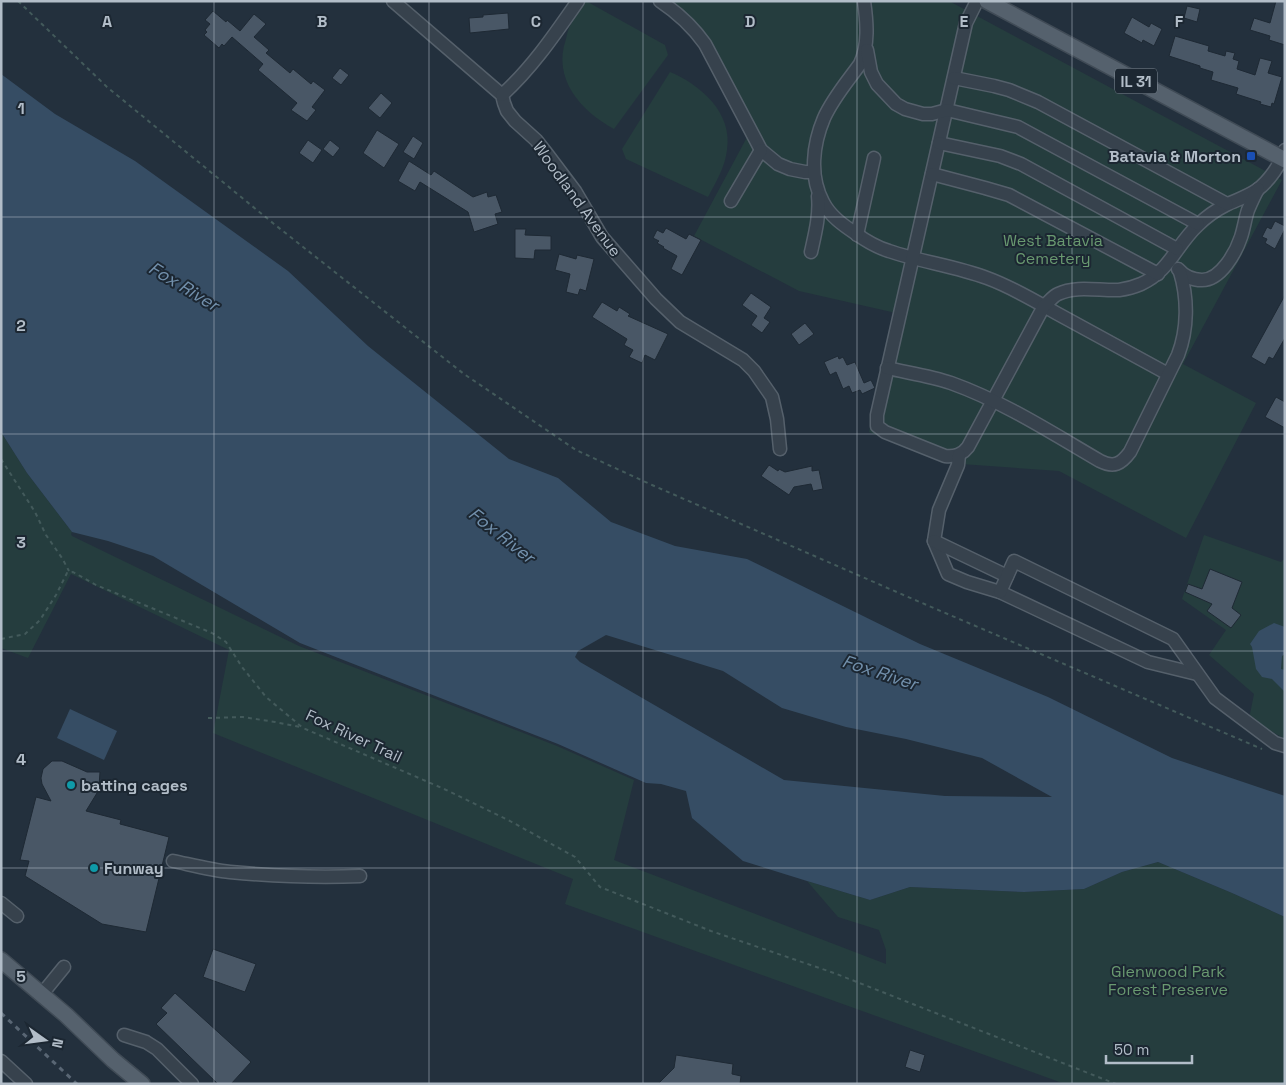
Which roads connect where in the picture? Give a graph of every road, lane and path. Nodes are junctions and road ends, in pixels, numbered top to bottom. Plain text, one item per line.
1 (18, 1) edge
2 (393, 1) edge
3 (578, 1) edge
4 (660, 1) edge
5 (864, 1) edge
6 (977, 1) edge
7 (987, 1) edge
8 (866, 44) junction
9 (954, 78) junction
10 (849, 80) junction
11 (876, 84) junction
12 (502, 95) junction
13 (947, 110) junction
14 (939, 143) junction
15 (761, 150) junction
16 (1284, 156) edge
17 (874, 158) dead end
18 (814, 172) junction
19 (932, 174) junction
20 (817, 188) junction
21 (1258, 189) junction
22 (731, 201) dead end
23 (1227, 204) junction
24 (841, 224) junction
25 (1198, 224) junction
26 (816, 230) junction
27 (857, 235) junction
28 (1177, 249) junction
29 (811, 252) dead end
30 (913, 258) junction
31 (1171, 261) junction
32 (1180, 272) junction
33 (1158, 274) junction
34 (1044, 306) junction
35 (888, 368) junction
36 (1168, 374) junction
37 (993, 401) junction
38 (780, 448) dead end
39 (958, 455) junction
40 (1, 459) edge
41 (934, 541) junction
42 (69, 571) junction
43 (1007, 576) junction
44 (1000, 592) junction
45 (1, 639) edge
46 (1197, 674) junction
47 (208, 718) dead end
48 (303, 728) junction
49 (1285, 746) edge
50 (1269, 752) dead end
51 (173, 862) dead end
52 (360, 876) dead end
53 (1, 903) edge
54 (17, 916) dead end
55 (1, 960) edge
56 (64, 967) dead end
57 (42, 994) junction
58 (124, 1035) dead end
59 (1, 1061) edge
60 (13, 1079) edge
61 (26, 1084) edge
62 (142, 1084) edge
63 (192, 1084) edge
64 (1116, 1084) edge

1 - 50 path
2 - 12 street, Woodland Avenue
3 - 12 street
4 - 15 street
5 - 8 street
6 - 9 street
7 - 16 main road, IL 31
8 - 10 street
8 - 11 street
9 - 13 street
9 - 23 street
10 - 11 street
10 - 18 street
11 - 13 street
12 - 38 street, Woodland Avenue
13 - 14 street
13 - 25 street
14 - 19 street
14 - 28 street
15 - 18 street
15 - 22 street
16 - 21 street
17 - 27 street
18 - 20 street
19 - 30 street
19 - 33 street
20 - 24 street
20 - 26 street
21 - 23 street
21 - 32 street
23 - 25 street
24 - 26 street
24 - 27 street
25 - 28 street
26 - 29 street
27 - 30 street
28 - 31 street
30 - 34 street
30 - 35 street
31 - 32 street
31 - 33 street
32 - 36 street
33 - 34 street
34 - 36 street
34 - 37 street
35 - 37 street
35 - 39 street
36 - 37 street
37 - 39 street
39 - 41 street
40 - 42 path
41 - 43 street
41 - 44 street
42 - 45 path
42 - 48 path, Fox River Trail
43 - 44 street
43 - 46 street
44 - 46 street
46 - 49 street
47 - 48 path
48 - 64 path, Fox River Trail
51 - 52 street
53 - 54 street
55 - 57 main road
56 - 57 street
57 - 62 main road
58 - 63 street
59 - 60 street
60 - 61 street

